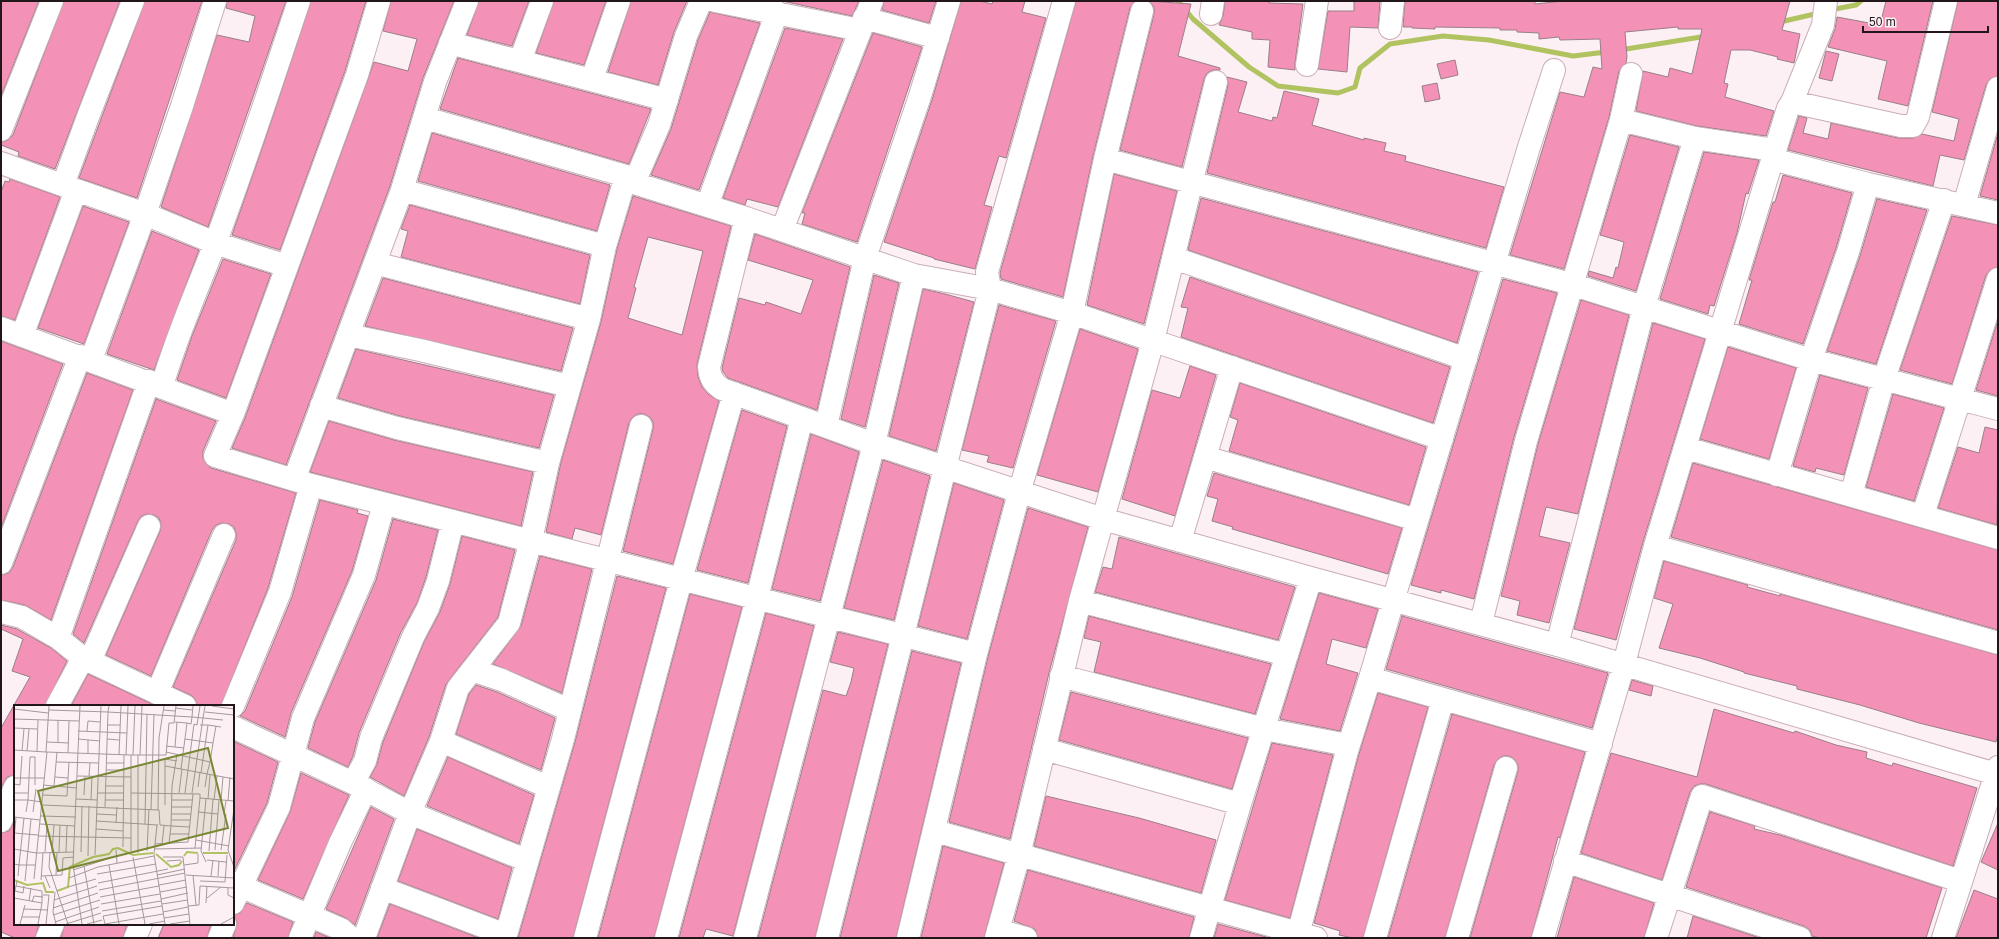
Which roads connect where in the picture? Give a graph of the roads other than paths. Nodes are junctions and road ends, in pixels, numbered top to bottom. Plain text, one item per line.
1 (52, 1) edge
2 (133, 1) edge
3 (214, 1) edge
4 (300, 1) edge
5 (379, 1) edge
6 (467, 1) edge
7 (542, 1) edge
8 (619, 1) edge
9 (701, 1) edge
10 (714, 1) edge
11 (949, 1) edge
12 (1064, 1) edge
13 (1317, 1) edge
14 (1393, 1) edge
15 (1826, 1) edge
16 (1946, 1) edge
17 (1142, 11) dead end
18 (777, 12) junction
19 (865, 16) edge
20 (1390, 28) dead end
21 (938, 38) junction
22 (450, 43) junction
23 (520, 61) junction
24 (1307, 65) dead end
25 (1554, 70) dead end
26 (1631, 74) dead end
27 (592, 79) junction
28 (1216, 82) dead end
29 (1998, 88) edge
30 (667, 100) junction
31 (1792, 102) junction
32 (425, 118) junction
33 (1621, 120) junction
34 (1, 130) edge
35 (1695, 138) junction
36 (1773, 154) junction
37 (1105, 159) junction
38 (2, 167) edge
39 (630, 179) junction
40 (1193, 182) junction
41 (1868, 184) junction
42 (70, 188) junction
43 (402, 190) junction
44 (1954, 202) junction
45 (707, 206) junction
46 (1998, 213) edge
47 (145, 214) junction
48 (746, 218) junction
49 (782, 230) junction
50 (215, 243) junction
51 (605, 246) junction
52 (864, 258) junction
53 (1174, 258) junction
54 (375, 263) junction
55 (1495, 264) junction
56 (287, 266) junction
57 (914, 275) junction
58 (1998, 279) edge
59 (1571, 284) junction
60 (990, 289) junction
61 (1644, 307) junction
62 (1072, 313) junction
63 (589, 319) junction
64 (7, 331) edge
65 (1721, 331) junction
66 (348, 335) junction
67 (1153, 341) junction
68 (85, 358) junction
69 (1466, 359) junction
70 (1811, 360) junction
71 (1232, 367) junction
72 (1884, 379) junction
73 (155, 384) junction
74 (569, 386) junction
75 (734, 393) junction
76 (1959, 399) junction
77 (321, 406) junction
78 (1998, 409) edge
79 (233, 414) junction
80 (802, 418) junction
81 (641, 426) dead end
82 (826, 426) junction
83 (1442, 439) junction
84 (874, 444) junction
85 (1686, 448) junction
86 (1205, 458) junction
87 (548, 463) junction
88 (946, 467) junction
89 (1777, 475) junction
90 (302, 482) junction
91 (1019, 493) junction
92 (1851, 495) junction
93 (384, 504) junction
94 (1923, 515) junction
95 (1103, 519) junction
96 (1417, 520) junction
97 (453, 521) junction
98 (149, 526) dead end
99 (224, 535) dead end
100 (1998, 538) edge
101 (531, 540) junction
102 (1180, 541) junction
103 (1655, 546) junction
104 (608, 560) junction
105 (1, 563) edge
106 (1311, 578) junction
107 (681, 580) junction
108 (757, 598) junction
109 (1393, 600) junction
110 (1080, 601) junction
111 (1, 612) edge
112 (829, 616) junction
113 (1481, 623) junction
114 (902, 635) junction
115 (58, 638) junction
116 (1998, 643) edge
117 (1557, 644) junction
118 (976, 654) junction
119 (1287, 654) junction
120 (86, 659) junction
121 (1624, 664) junction
122 (472, 670) junction
123 (1061, 676) junction
124 (1370, 678) junction
125 (150, 697) edge
126 (1442, 699) junction
127 (58, 705) edge
128 (181, 705) edge
129 (233, 705) edge
130 (569, 710) junction
131 (234, 727) edge
132 (1264, 729) junction
133 (441, 741) junction
134 (1601, 744) junction
135 (1348, 745) junction
136 (1044, 749) junction
137 (292, 754) junction
138 (1506, 768) dead end
139 (1997, 771) edge
140 (359, 786) junction
141 (548, 787) junction
142 (14, 789) edge
143 (1240, 804) junction
144 (1992, 806) edge
145 (410, 813) junction
146 (1, 821) edge
147 (935, 831) junction
148 (1019, 855) junction
149 (526, 860) junction
150 (1565, 861) junction
151 (1960, 881) junction
152 (382, 888) junction
153 (235, 891) edge
154 (1671, 895) junction
155 (1210, 909) junction
156 (310, 916) junction
157 (54, 925) edge
158 (141, 925) edge
159 (225, 925) edge
160 (997, 934) edge
161 (506, 936) edge
162 (1304, 936) edge
163 (48, 938) edge
164 (135, 938) edge
165 (219, 938) edge
166 (300, 938) edge
167 (351, 938) edge
168 (364, 938) edge
169 (585, 938) edge
170 (666, 938) edge
171 (745, 938) edge
172 (827, 938) edge
173 (908, 938) edge
174 (1026, 938) edge
175 (1201, 938) edge
176 (1374, 938) edge
177 (1457, 938) edge
178 (1543, 938) edge
179 (1656, 938) edge
180 (1800, 938) edge
181 (1943, 938) edge

1 - 34 street
2 - 42 street
3 - 47 street
4 - 50 street
5 - 56 street
6 - 22 street
7 - 23 street
8 - 27 street
9 - 30 street
10 - 18 street
11 - 21 street
12 - 60 street
13 - 24 street
14 - 20 street
15 - 31 street
16 - 31 street
17 - 37 street
18 - 19 street
18 - 45 street
19 - 21 street
19 - 49 street
21 - 52 street
22 - 23 street
22 - 32 street
23 - 27 street
25 - 55 street
26 - 33 street
27 - 30 street
28 - 40 street
29 - 44 street
30 - 39 street
31 - 36 street
32 - 39 street
32 - 43 street
33 - 35 street
33 - 59 street
35 - 36 street
35 - 61 street
36 - 41 street
36 - 65 street
37 - 40 street
37 - 62 street
38 - 42 street
39 - 45 street
39 - 51 street
40 - 53 street
40 - 55 street
41 - 44 street
41 - 70 street
42 - 47 street
42 - 64 street
43 - 51 street
43 - 54 street
44 - 46 street
44 - 72 street
45 - 48 street
47 - 50 street
47 - 68 street
48 - 49 street
48 - 75 street
49 - 52 street
50 - 56 street
50 - 73 street
51 - 63 street
52 - 57 street
52 - 82 street
53 - 67 street
53 - 69 street
54 - 63 street
54 - 66 street
55 - 59 street
55 - 69 street
56 - 79 street
57 - 60 street
57 - 84 street
58 - 76 street
59 - 61 street
59 - 113 street
60 - 62 street
60 - 88 street
61 - 65 street
61 - 117 street
62 - 67 street
62 - 91 street
63 - 74 street
64 - 68 street
65 - 70 street
65 - 85 street
66 - 74 street
66 - 77 street
67 - 71 street
67 - 95 street
68 - 73 street
68 - 105 street
69 - 83 street
70 - 72 street
70 - 89 street
71 - 83 street
71 - 86 street
72 - 76 street
72 - 92 street
73 - 79 street
73 - 115 street
74 - 87 street
75 - 80 street
75 - 107 street
76 - 78 street
76 - 94 street
77 - 87 street
77 - 90 street
79 - 90 street
80 - 82 street
80 - 108 street
81 - 104 street
82 - 84 street
83 - 96 street
84 - 88 street
84 - 112 street
85 - 89 street
85 - 103 street
86 - 96 street
86 - 102 street
87 - 101 street
88 - 91 street
88 - 114 street
89 - 92 street
90 - 93 street
90 - 129 street
91 - 95 street
91 - 118 street
92 - 94 street
93 - 97 street
93 - 137 street
94 - 100 street
95 - 102 street
95 - 110 street
96 - 109 street
97 - 101 street
97 - 140 street
98 - 120 street
99 - 125 street
101 - 104 street
101 - 122 street
102 - 106 street
103 - 116 street
103 - 121 street
104 - 107 street
104 - 130 street
106 - 109 street
106 - 119 street
107 - 108 street
107 - 169 street
108 - 112 street
108 - 170 street
109 - 113 street
109 - 124 street
110 - 119 street
110 - 123 street
111 - 115 street
112 - 114 street
112 - 171 street
113 - 117 street
114 - 118 street
114 - 172 street
115 - 120 street
117 - 121 street
118 - 147 street
119 - 132 street
120 - 125 street
120 - 127 street
121 - 134 street
121 - 139 street
122 - 130 street
122 - 133 street
123 - 132 street
123 - 136 street
124 - 126 street
124 - 135 street
125 - 128 street
126 - 134 street
126 - 176 street
130 - 141 street
131 - 137 street
132 - 135 street
132 - 143 street
133 - 141 street
133 - 145 street
134 - 150 street
135 - 162 street
136 - 143 street
136 - 148 street
137 - 140 street
137 - 153 street
138 - 177 street
139 - 144 street
140 - 145 street
140 - 156 street
141 - 149 street
142 - 146 street
143 - 155 street
144 - 151 street
145 - 149 street
145 - 152 street
147 - 148 street
147 - 173 street
148 - 155 street
148 - 160 street
149 - 161 street
150 - 154 street
150 - 178 street
151 - 154 street
151 - 181 street
152 - 161 street
152 - 168 street
153 - 156 street
154 - 179 street
154 - 180 street
155 - 162 street
155 - 175 street
156 - 166 street
156 - 167 street
157 - 163 street
158 - 164 street
159 - 165 street
160 - 174 street

